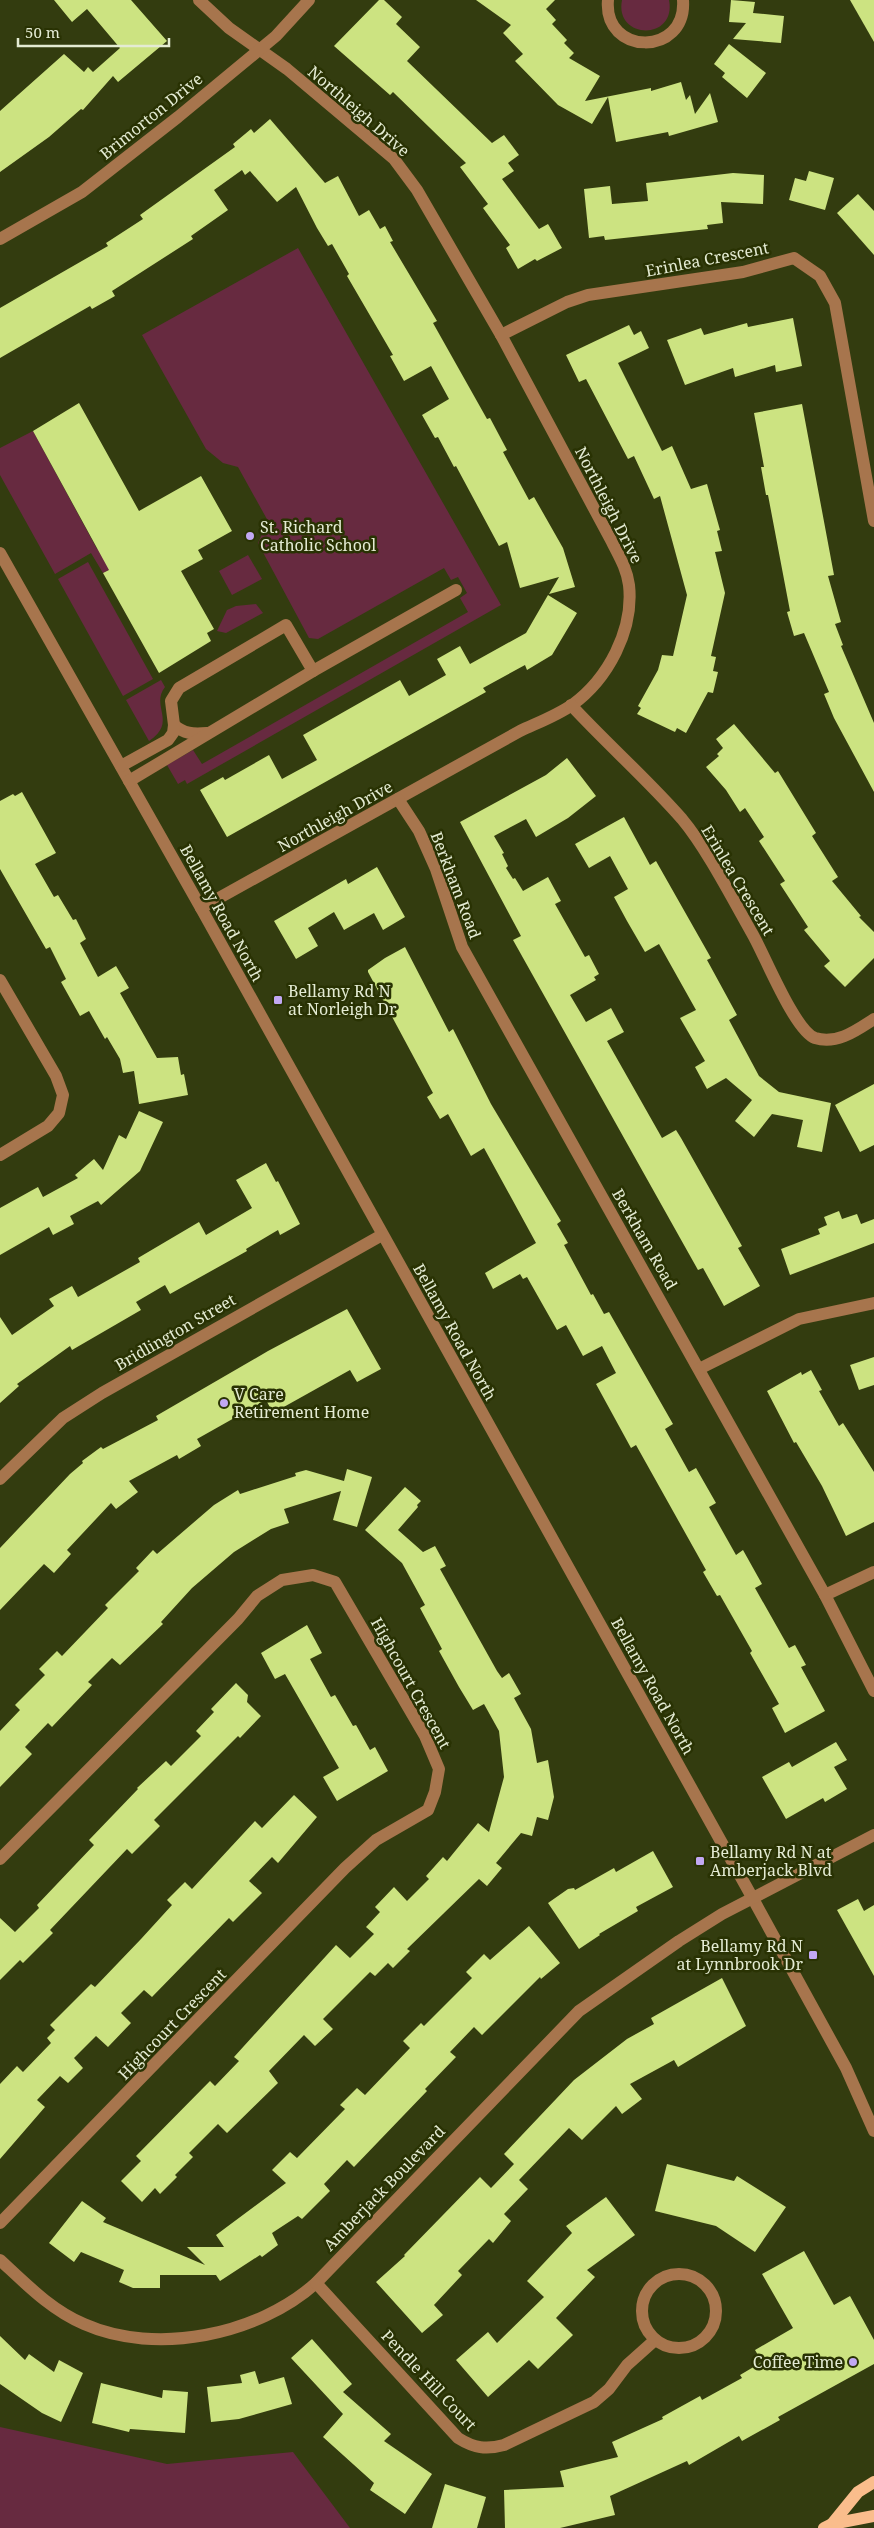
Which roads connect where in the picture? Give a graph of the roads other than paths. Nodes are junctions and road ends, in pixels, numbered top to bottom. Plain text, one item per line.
1 (199, 0) edge
2 (309, 0) edge
3 (608, 0) edge
4 (683, 0) edge
5 (258, 49) junction
6 (0, 239) edge
7 (500, 336) junction
8 (874, 521) edge
9 (0, 553) edge
10 (456, 590) dead end
11 (313, 671) junction
12 (571, 705) junction
13 (174, 725) junction
14 (207, 733) junction
15 (121, 766) junction
16 (129, 782) junction
17 (398, 799) junction
18 (201, 908) junction
19 (0, 980) edge
20 (874, 1018) edge
21 (0, 1155) edge
22 (382, 1235) junction
23 (874, 1303) edge
24 (699, 1370) junction
25 (0, 1479) edge
26 (874, 1572) edge
27 (825, 1595) junction
28 (874, 1691) edge
29 (874, 1835) edge
30 (0, 1859) edge
31 (752, 1897) junction
32 (874, 2131) edge
33 (0, 2223) edge
34 (0, 2260) edge
35 (316, 2283) junction
36 (655, 2340) junction
37 (874, 2482) edge
38 (874, 2516) edge
39 (828, 2526) edge

1 - 5 street, Northleigh Drive
2 - 5 street, Brimorton Drive
3 - 4 street
5 - 6 street, Brimorton Drive
5 - 7 street, Northleigh Drive
7 - 8 street, Erinlea Crescent
7 - 12 street, Northleigh Drive
9 - 15 street, Bellamy Road North
10 - 11 street
11 - 13 street
11 - 14 street
12 - 17 street, Northleigh Drive
12 - 20 street, Erinlea Crescent
13 - 14 street
13 - 15 street
14 - 16 street
15 - 16 street, Bellamy Road North
16 - 18 street, Bellamy Road North
17 - 18 street, Northleigh Drive
17 - 24 street, Berkham Road
18 - 22 street, Bellamy Road North
19 - 21 street
22 - 25 street, Bridlington Street
22 - 31 street, Bellamy Road North
23 - 24 street
24 - 27 street, Berkham Road
26 - 27 street
27 - 28 street, Berkham Road
29 - 31 street, Amberjack Boulevard
30 - 33 street, Highcourt Crescent
31 - 32 street, Bellamy Road North
31 - 35 street, Amberjack Boulevard
34 - 35 street, Amberjack Boulevard
35 - 36 street, Pendle Hill Court
36 - 36 street
37 - 39 main road
38 - 39 main road

